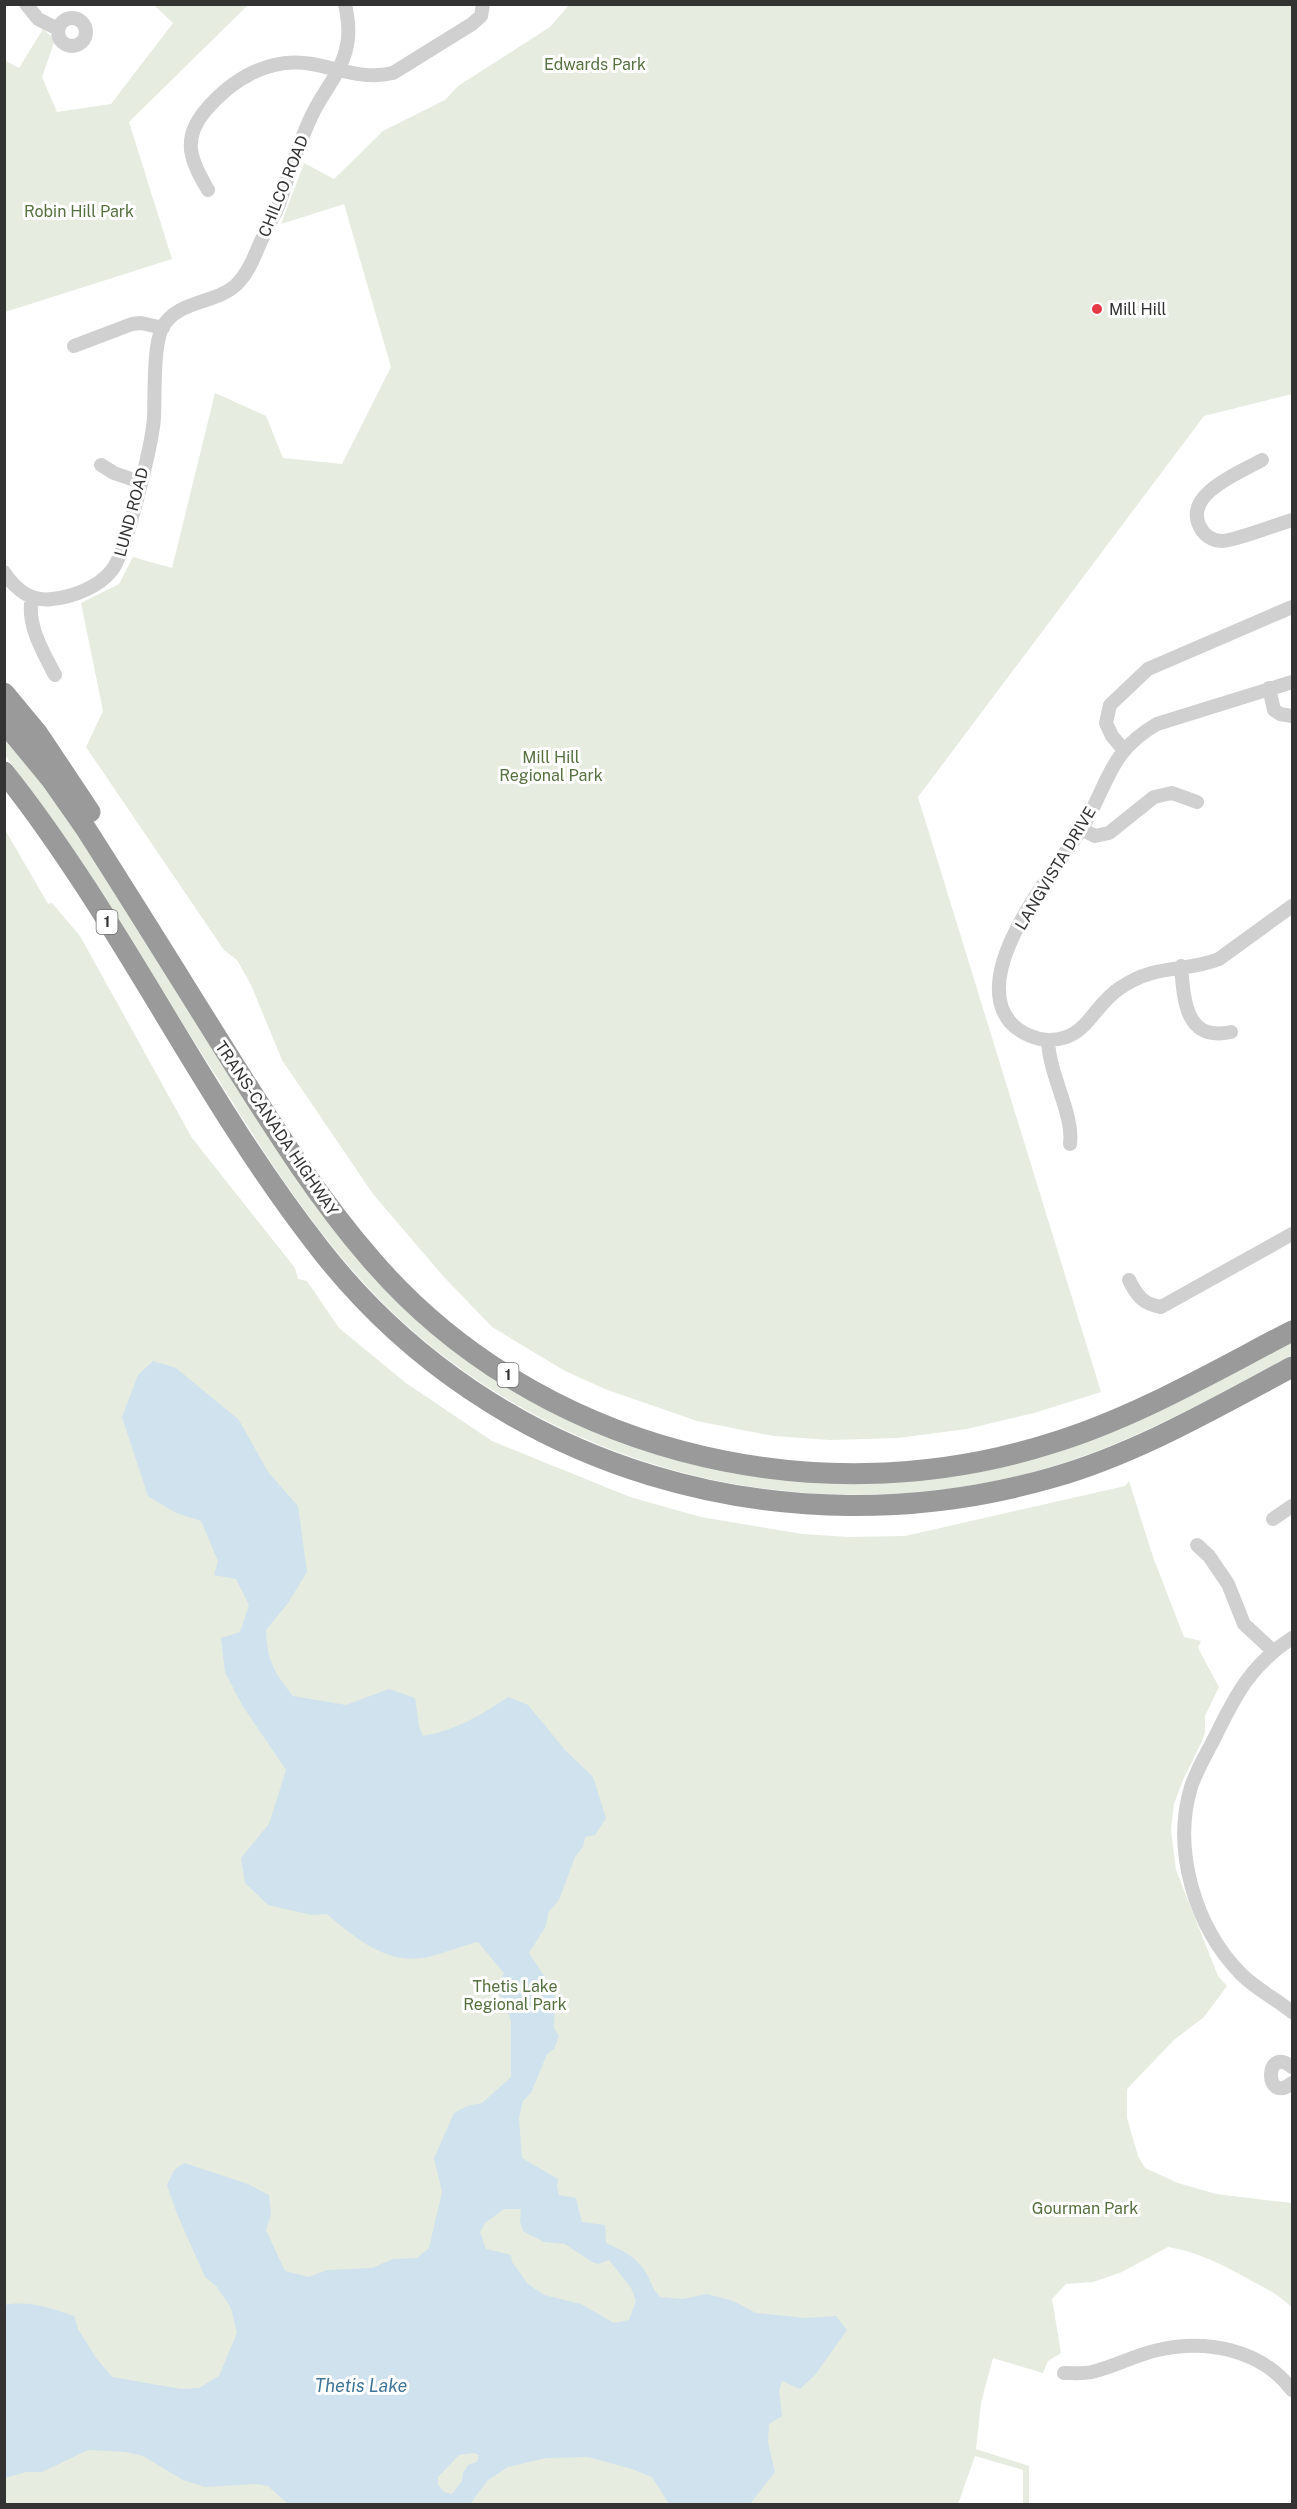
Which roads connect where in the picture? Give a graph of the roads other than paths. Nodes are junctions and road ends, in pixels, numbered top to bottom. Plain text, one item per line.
1 (26, 4) edge
2 (345, 4) edge
3 (483, 4) edge
4 (58, 29) dead end
5 (339, 70) junction
6 (208, 190) dead end
7 (163, 328) junction
8 (74, 346) dead end
9 (1262, 460) dead end
10 (101, 465) dead end
11 (140, 482) junction
12 (1293, 520) edge
13 (4, 572) edge
14 (32, 597) junction
15 (1293, 606) edge
16 (55, 675) dead end
17 (1293, 682) edge
18 (1269, 688) junction
19 (4, 693) edge
20 (1293, 716) edge
21 (4, 722) edge
22 (1123, 749) junction
23 (4, 772) edge
24 (4, 777) edge
25 (21, 793) junction
26 (1197, 802) dead end
27 (1081, 829) junction
28 (1293, 906) edge
29 (158, 943) junction
30 (1181, 966) junction
31 (1231, 1032) dead end
32 (1048, 1040) junction
33 (1070, 1144) dead end
34 (1293, 1234) edge
35 (1129, 1280) dead end
36 (1293, 1331) edge
37 (1293, 1367) edge
38 (1293, 1506) edge
39 (1273, 1519) dead end
40 (1197, 1545) dead end
41 (1293, 1638) edge
42 (1273, 1651) junction
43 (1293, 2012) edge
44 (1292, 2065) edge
45 (1293, 2083) edge
46 (1064, 2373) dead end
47 (1293, 2390) edge

1 - 4 street
2 - 5 street, CHILCO ROAD
3 - 5 street
5 - 6 street
5 - 7 street, CHILCO ROAD
7 - 8 street
7 - 11 street, LUND ROAD
9 - 12 street
10 - 11 street
11 - 14 street, LUND ROAD
13 - 14 street
14 - 16 street
15 - 22 street
17 - 18 street, LANGVISTA DRIVE
18 - 20 street
18 - 22 street, LANGVISTA DRIVE
19 - 29 highway
21 - 29 highway, TRANS-CANADA HIGHWAY / 1
22 - 27 street, LANGVISTA DRIVE
23 - 25 highway, TRANS-CANADA HIGHWAY / 1
24 - 25 highway
25 - 37 highway, TRANS-CANADA HIGHWAY / 1
26 - 27 street
27 - 32 street, LANGVISTA DRIVE
28 - 30 street
29 - 36 highway, TRANS-CANADA HIGHWAY / 1
30 - 31 street
30 - 32 street
32 - 33 street
34 - 35 street
38 - 39 street
40 - 42 street
41 - 42 street
42 - 43 street
44 - 45 street
46 - 47 street

